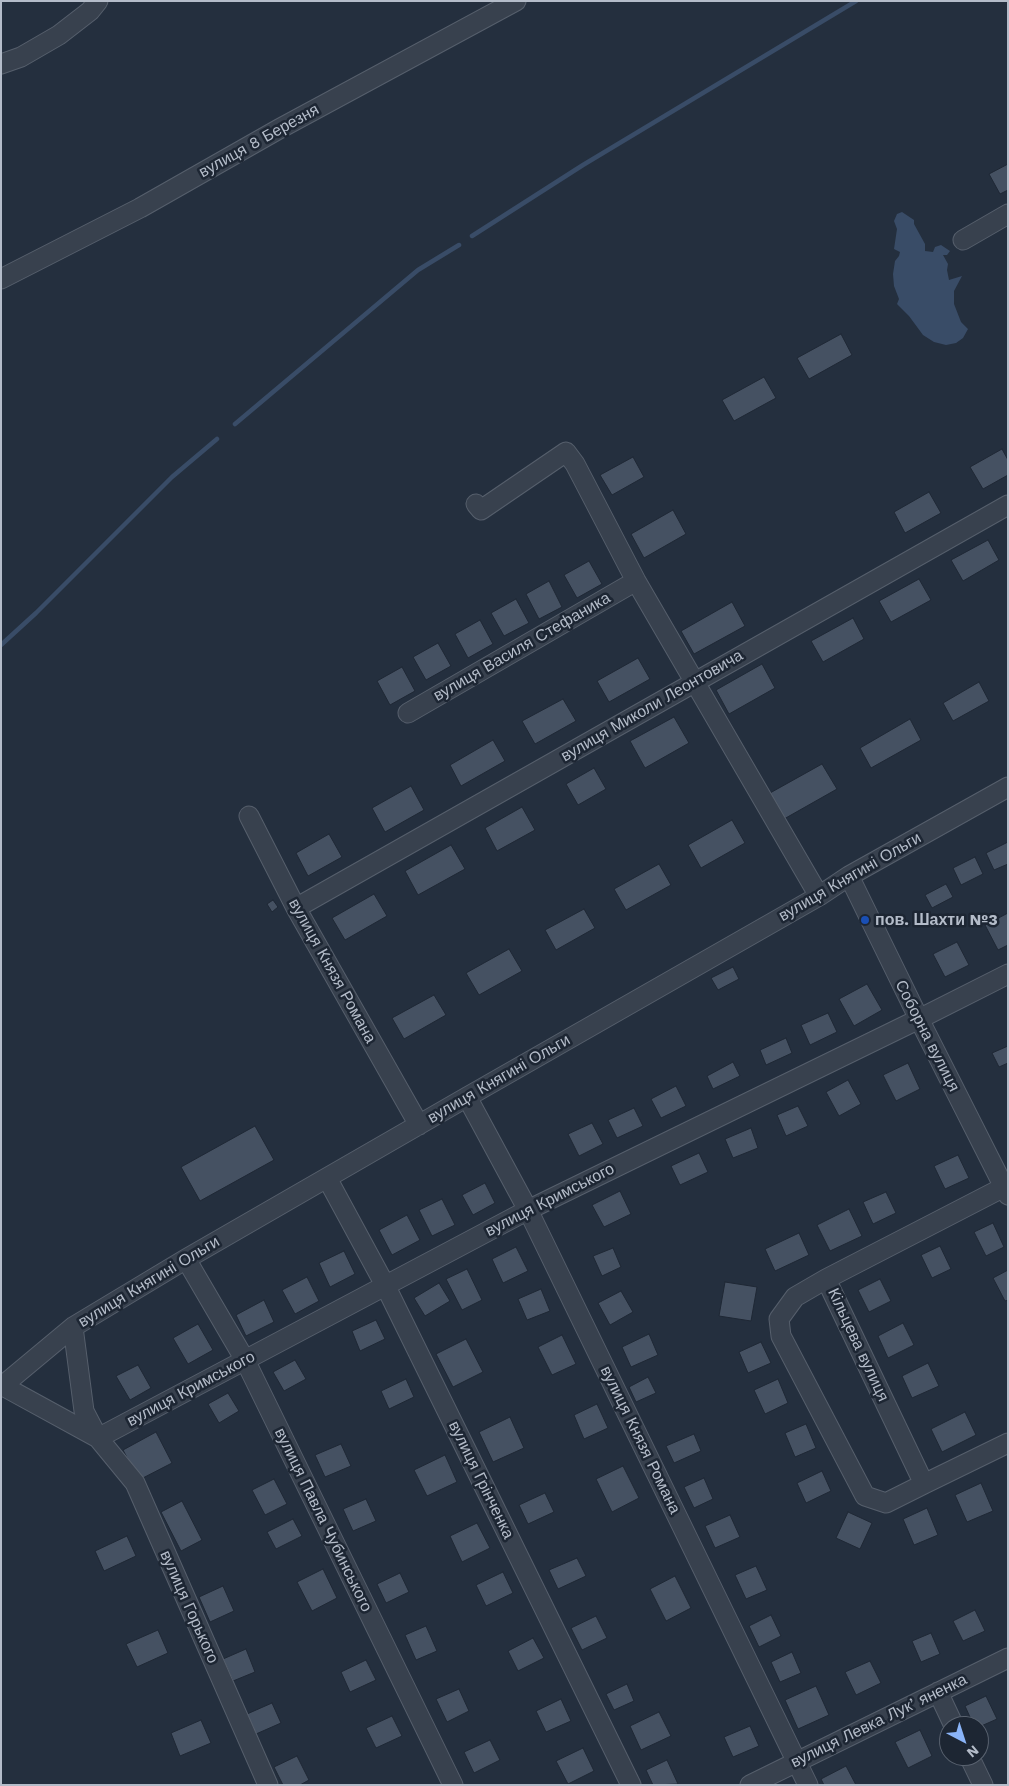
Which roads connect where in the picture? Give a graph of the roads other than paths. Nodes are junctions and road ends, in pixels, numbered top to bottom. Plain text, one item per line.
1 (98, 1) edge
2 (516, 1) edge
3 (1, 64) edge
4 (1008, 214) edge
5 (963, 240) dead end
6 (1, 279) edge
7 (476, 504) dead end
8 (1008, 505) edge
9 (636, 581) junction
10 (695, 682) junction
11 (408, 713) dead end
12 (1008, 786) edge
13 (249, 816) dead end
14 (848, 876) junction
15 (819, 896) junction
16 (296, 908) junction
17 (1008, 974) edge
18 (918, 1020) junction
19 (467, 1097) junction
20 (419, 1125) junction
21 (327, 1178) junction
22 (1006, 1189) edge
23 (528, 1210) junction
24 (186, 1259) junction
25 (826, 1279) junction
26 (385, 1285) junction
27 (73, 1327) junction
28 (245, 1360) junction
29 (2, 1386) edge
30 (98, 1438) junction
31 (1008, 1443) edge
32 (924, 1484) junction
33 (1008, 1658) edge
34 (938, 1692) junction
35 (949, 1716) edge
36 (797, 1761) junction
37 (974, 1766) edge
38 (268, 1785) edge
39 (453, 1785) edge
40 (631, 1785) edge
41 (750, 1785) edge
42 (808, 1785) edge
43 (983, 1785) edge

1 - 3 street
2 - 6 street, вулиця 8 Березня
4 - 5 street
7 - 9 street
8 - 10 street, вулиця Миколи Леонтовича
9 - 10 street
9 - 11 street, вулиця Василя Стефаника
10 - 15 street
10 - 16 street, вулиця Миколи Леонтовича
12 - 14 street, вулиця Княгині Ольги
13 - 16 street, вулиця Князя Романа
14 - 15 street, вулиця Княгині Ольги
14 - 18 street, Соборна вулиця
15 - 19 street, вулиця Княгині Ольги
16 - 20 street, вулиця Князя Романа
17 - 18 street, вулиця Кримського
18 - 22 street, Соборна вулиця
18 - 23 street, вулиця Кримського
19 - 20 street, вулиця Княгині Ольги
19 - 23 street, вулиця Князя Романа
20 - 21 street, вулиця Княгині Ольги
21 - 24 street, вулиця Княгині Ольги
21 - 26 street, вулиця Грінченка
22 - 25 street, Кільцева вулиця
23 - 26 street, вулиця Кримського
23 - 36 street, вулиця Князя Романа
24 - 27 street, вулиця Княгині Ольги
24 - 28 street, вулиця Павла Чубинського
25 - 32 street, Кільцева вулиця
25 - 32 street
26 - 28 street, вулиця Кримського
26 - 40 street, вулиця Грінченка
27 - 29 street, вулиця Княгині Ольги
27 - 30 street
28 - 30 street, вулиця Кримського
28 - 39 street, вулиця Павла Чубинського
29 - 30 street
30 - 38 street, вулиця Горького
31 - 32 street
33 - 34 street, вулиця Левка Лукʼяненка
34 - 35 street
34 - 36 street, вулиця Левка Лукʼяненка
36 - 41 street, вулиця Левка Лукʼяненка
36 - 42 street, вулиця Князя Романа
37 - 43 street

